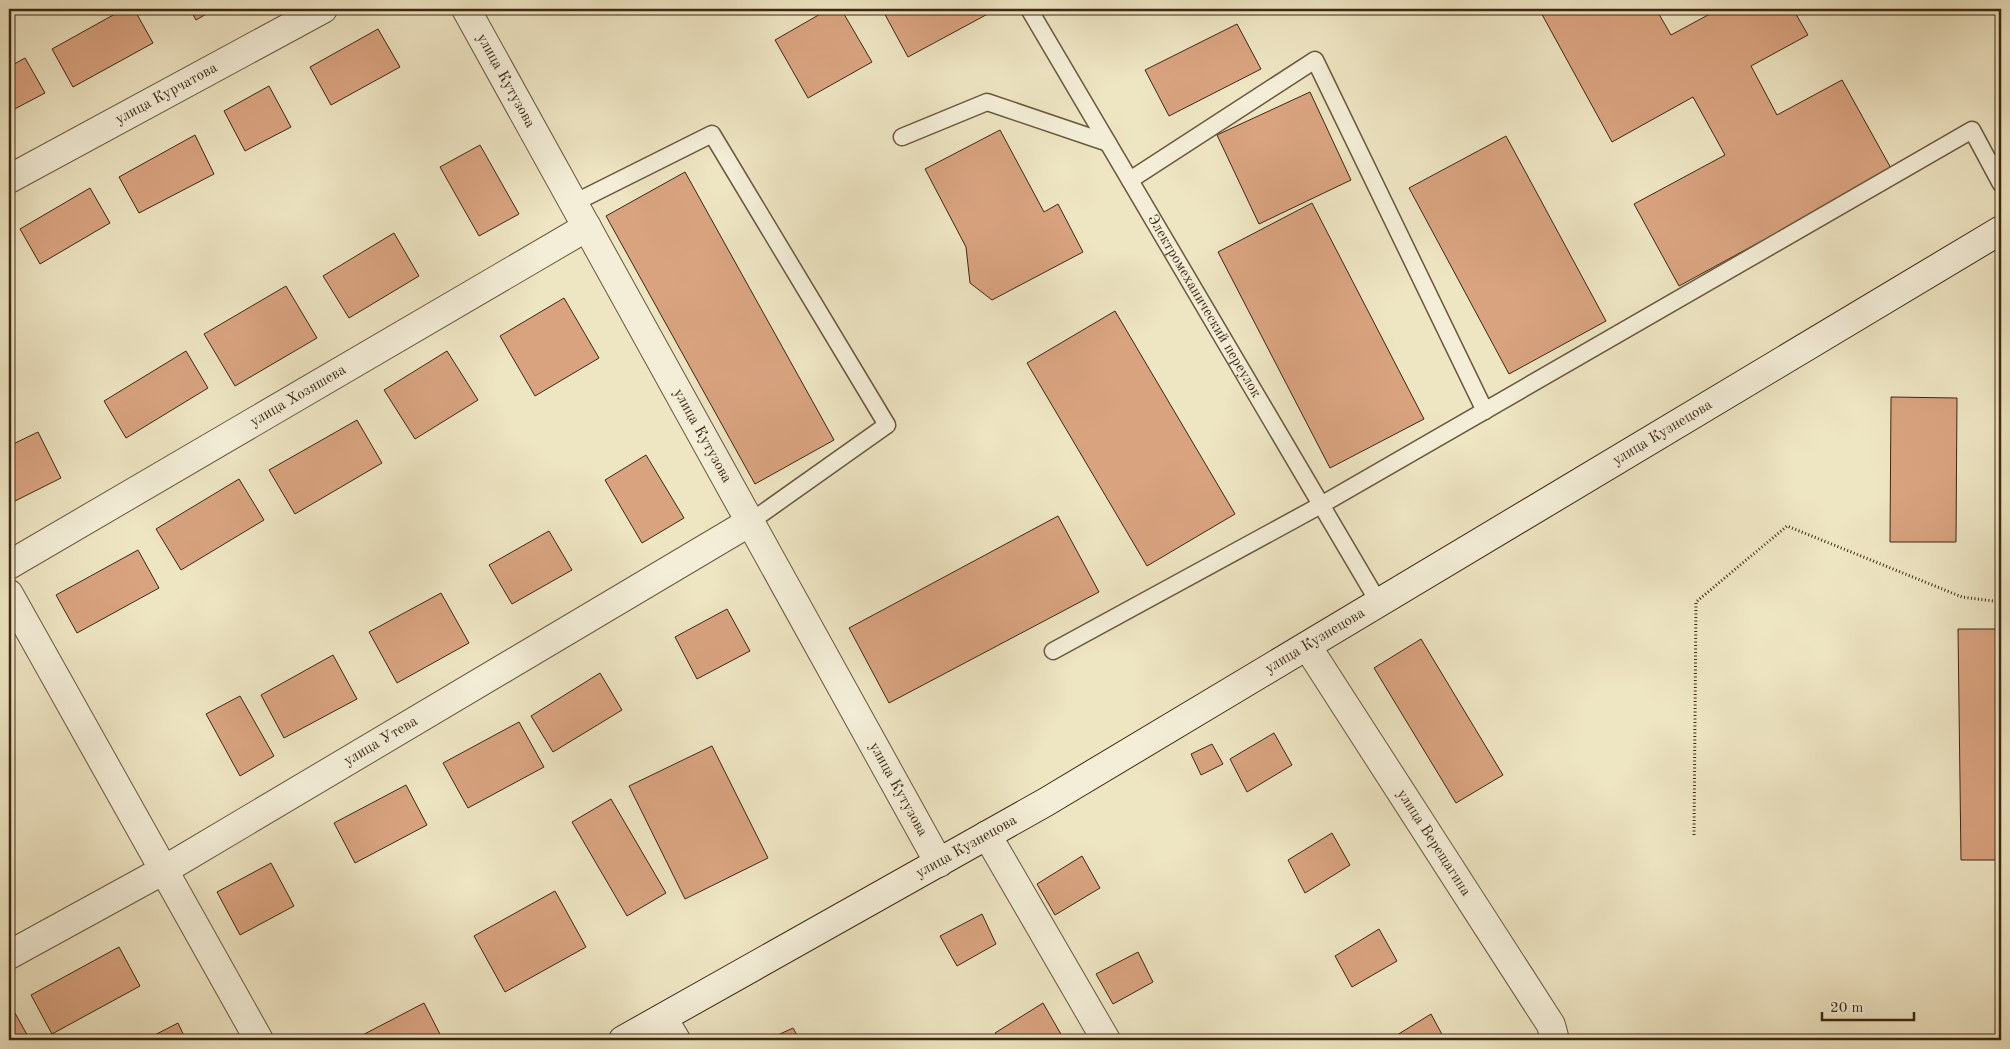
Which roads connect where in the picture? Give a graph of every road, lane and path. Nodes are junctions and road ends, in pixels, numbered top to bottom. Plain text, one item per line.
1 (323, 9) edge
2 (466, 9) edge
3 (1029, 9) edge
4 (902, 138) dead end
5 (1108, 143) junction
6 (9, 179) edge
7 (1130, 180) junction
8 (2001, 184) edge
9 (574, 203) junction
10 (587, 227) junction
11 (2001, 230) edge
12 (1485, 411) junction
13 (1321, 505) junction
14 (750, 522) junction
15 (9, 565) edge
16 (9, 594) edge
17 (2001, 602) edge
18 (1379, 603) junction
19 (1307, 646) junction
20 (1053, 651) dead end
21 (987, 835) junction
22 (1694, 835) dead end
23 (939, 863) junction
24 (164, 870) junction
25 (9, 955) edge
26 (670, 1029) edge
27 (259, 1040) edge
28 (623, 1040) edge
29 (1106, 1040) edge
30 (1555, 1040) edge

1 - 6 street, улица Курчатова
2 - 9 street, улица Кутузова
3 - 5 lane, Электромеханический переулок
4 - 5 lane
5 - 7 lane, Электромеханический переулок
7 - 12 lane
7 - 13 lane, Электромеханический переулок
8 - 12 lane
9 - 10 street, улица Кутузова
9 - 14 lane
10 - 14 street, улица Кутузова
10 - 15 street, улица Хозяшева
11 - 18 street, улица Кузнецова
12 - 13 lane
13 - 18 lane, Электромеханический переулок
13 - 20 lane
14 - 23 street, улица Кутузова
14 - 24 street, улица Утева
16 - 24 street
17 - 22 path
18 - 19 street, улица Кузнецова
19 - 21 street, улица Кузнецова
19 - 30 street, улица Верещагина
21 - 23 street, улица Кузнецова
21 - 29 street
23 - 26 street, улица Кузнецова
24 - 25 street, улица Утева
24 - 27 street
26 - 28 street, улица Кузнецова

